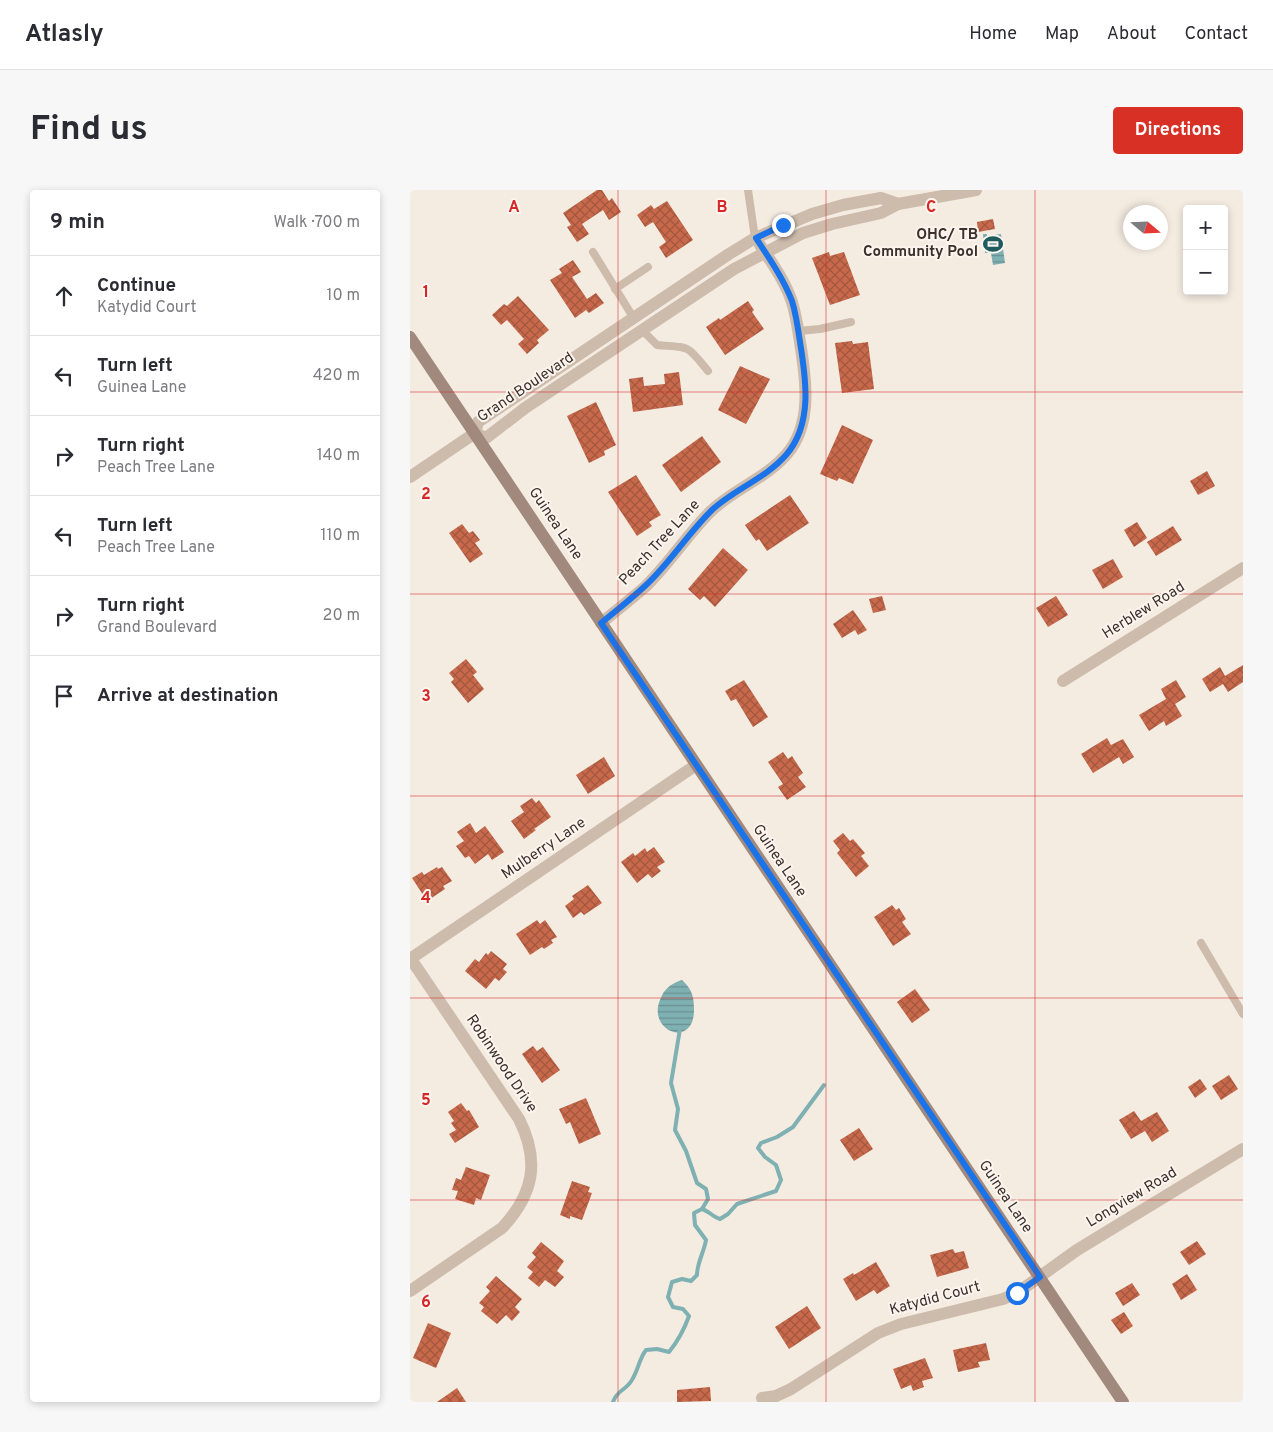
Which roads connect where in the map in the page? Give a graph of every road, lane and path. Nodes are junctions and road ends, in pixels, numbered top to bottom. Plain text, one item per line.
1 (748, 190) edge
2 (976, 190) edge
3 (898, 204) junction
4 (756, 238) junction
5 (593, 252) dead end
6 (764, 252) junction
7 (648, 267) dead end
8 (615, 288) junction
9 (633, 317) junction
10 (851, 322) dead end
11 (642, 330) junction
12 (798, 331) junction
13 (410, 337) edge
14 (708, 371) dead end
15 (531, 387) junction
16 (540, 399) junction
17 (475, 433) junction
18 (410, 477) edge
19 (1243, 568) edge
20 (601, 623) junction
21 (1063, 681) dead end
22 (696, 765) junction
23 (1201, 943) dead end
24 (410, 959) edge
25 (1243, 1014) edge
26 (1243, 1149) edge
27 (1040, 1277) junction
28 (410, 1291) edge
29 (762, 1398) dead end
30 (1123, 1402) edge

1 - 4 lane
2 - 3 street, Grand Boulevard
3 - 4 street, Grand Boulevard
3 - 6 street, Grand Boulevard
4 - 6 street, Peach Tree Lane
4 - 9 street, Grand Boulevard
5 - 8 lane
6 - 11 street, Grand Boulevard
6 - 12 street, Peach Tree Lane
7 - 8 lane
8 - 9 lane
9 - 11 street
9 - 15 street, Grand Boulevard
10 - 12 lane
11 - 14 lane
11 - 16 street, Grand Boulevard
12 - 20 street, Peach Tree Lane
13 - 17 street, Guinea Lane
15 - 16 street
15 - 17 street, Grand Boulevard
16 - 17 street, Grand Boulevard
17 - 18 street
17 - 20 street, Guinea Lane
19 - 21 street, Herblew Road
20 - 22 street, Guinea Lane
22 - 24 street, Mulberry Lane
22 - 27 street, Guinea Lane
23 - 25 lane
24 - 28 street, Robinwood Drive
26 - 27 street, Longview Road
27 - 29 street, Katydid Court
27 - 30 street, Guinea Lane

